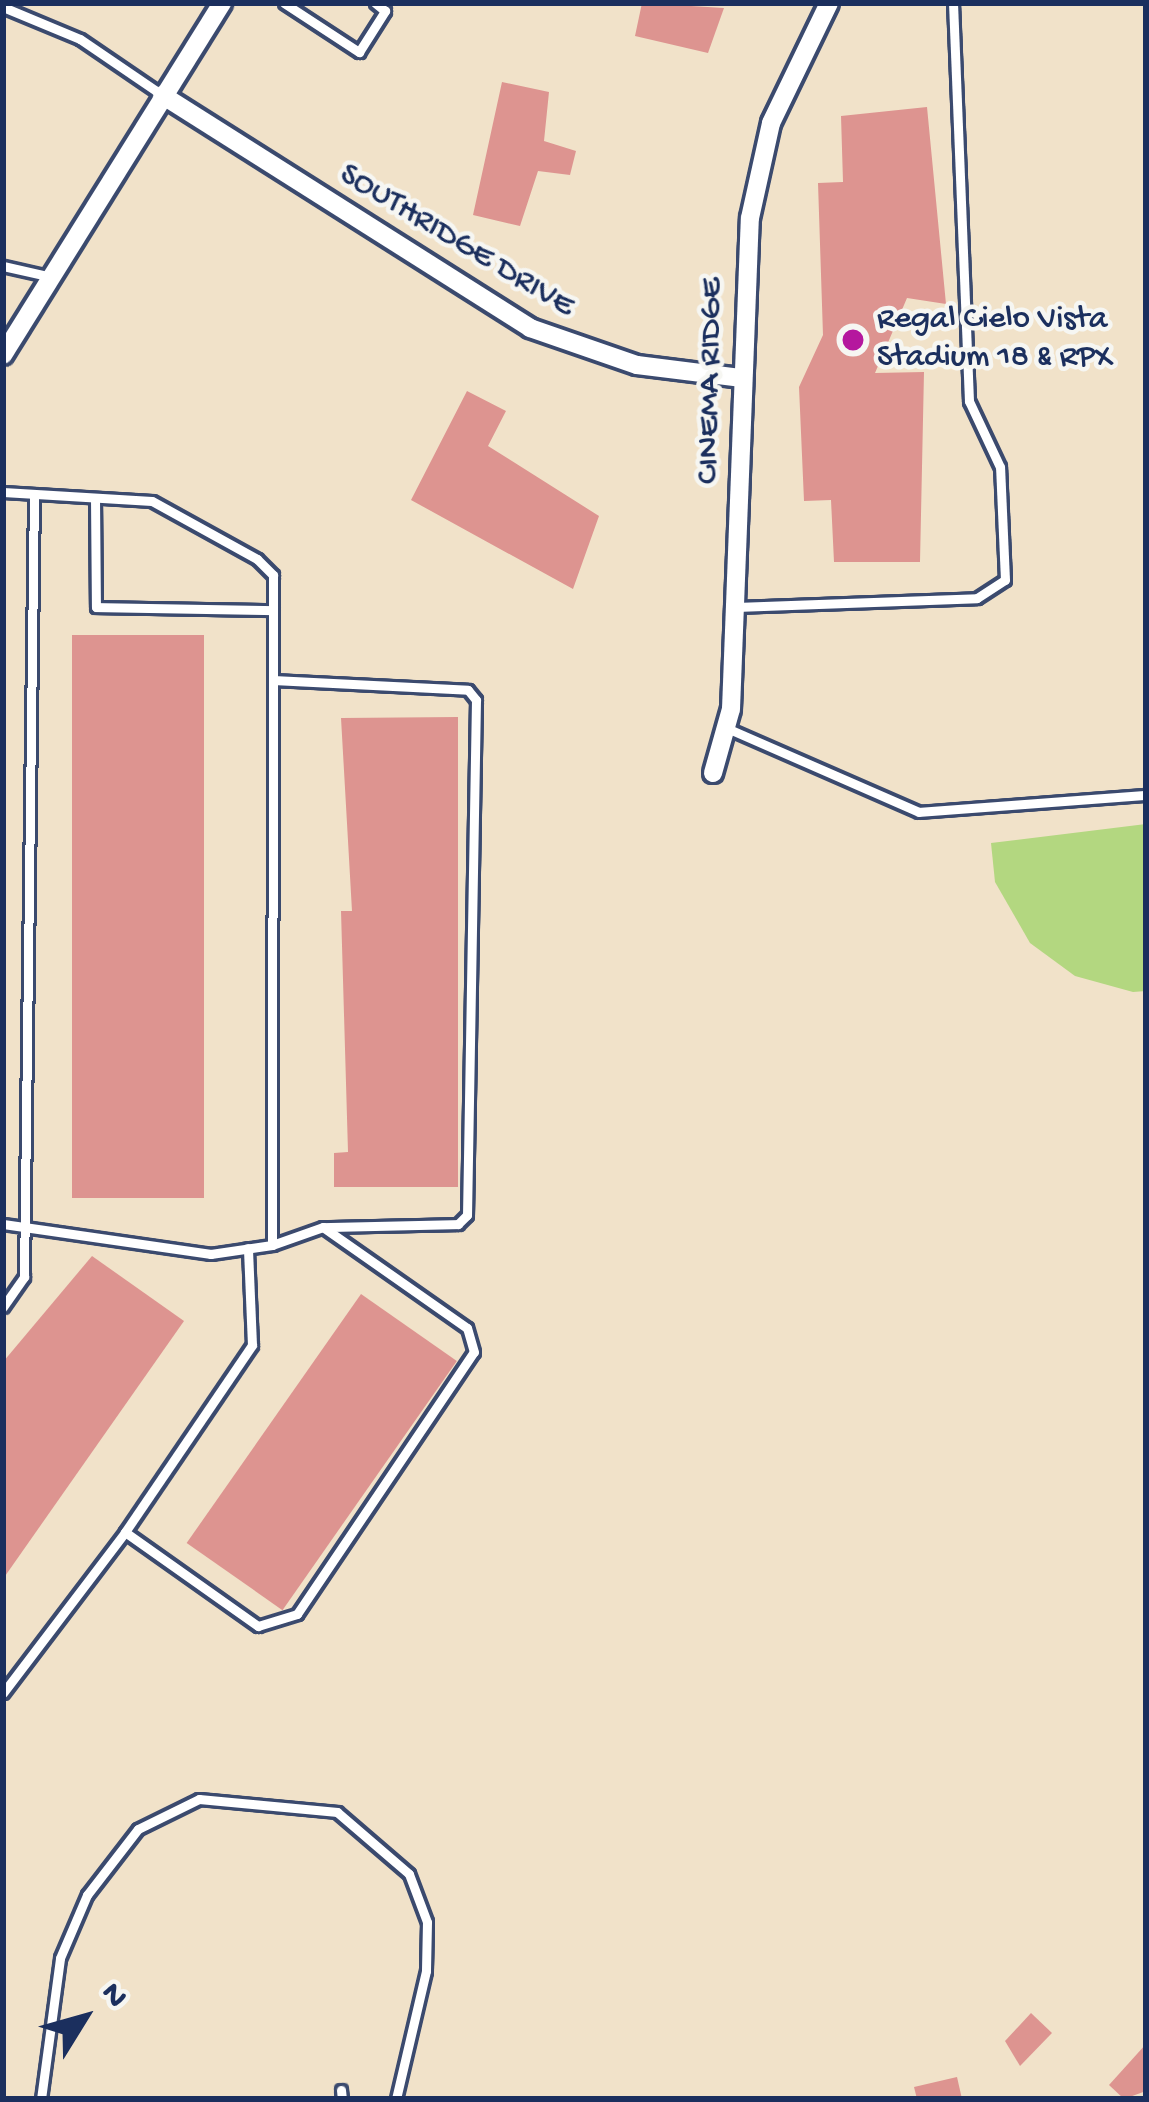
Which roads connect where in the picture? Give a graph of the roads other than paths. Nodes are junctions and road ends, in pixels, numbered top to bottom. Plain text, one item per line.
1 (222, 3) edge
2 (375, 3) edge
3 (829, 3) edge
4 (952, 3) edge
5 (291, 5) edge
6 (3, 7) edge
7 (162, 95) junction
8 (3, 266) edge
9 (47, 276) junction
10 (4, 349) edge
11 (742, 378) junction
12 (3, 493) edge
13 (34, 494) junction
14 (95, 498) junction
15 (736, 607) junction
16 (273, 610) junction
17 (273, 680) junction
18 (728, 729) junction
19 (713, 773) dead end
20 (1146, 795) edge
21 (3, 1224) edge
22 (323, 1227) junction
23 (23, 1228) junction
24 (272, 1245) junction
25 (248, 1248) junction
26 (3, 1307) edge
27 (125, 1532) junction
28 (3, 1693) edge
29 (41, 2099) edge
30 (396, 2099) edge

1 - 7 street
2 - 5 lane
3 - 11 street, CINEMA RIDGE
4 - 15 lane
6 - 7 lane
7 - 9 street
7 - 11 street, SOUTHRIDGE DRIVE
8 - 9 lane
9 - 10 street
11 - 15 street, CINEMA RIDGE
12 - 13 lane
13 - 14 lane
13 - 23 lane
14 - 16 lane
14 - 16 lane
15 - 18 street, CINEMA RIDGE
16 - 17 lane
17 - 22 lane
17 - 24 lane
18 - 19 street, CINEMA RIDGE
18 - 20 lane
21 - 23 lane
22 - 24 lane
22 - 27 lane
23 - 25 lane
23 - 26 lane
24 - 25 lane
25 - 27 lane
27 - 28 lane
29 - 30 lane

